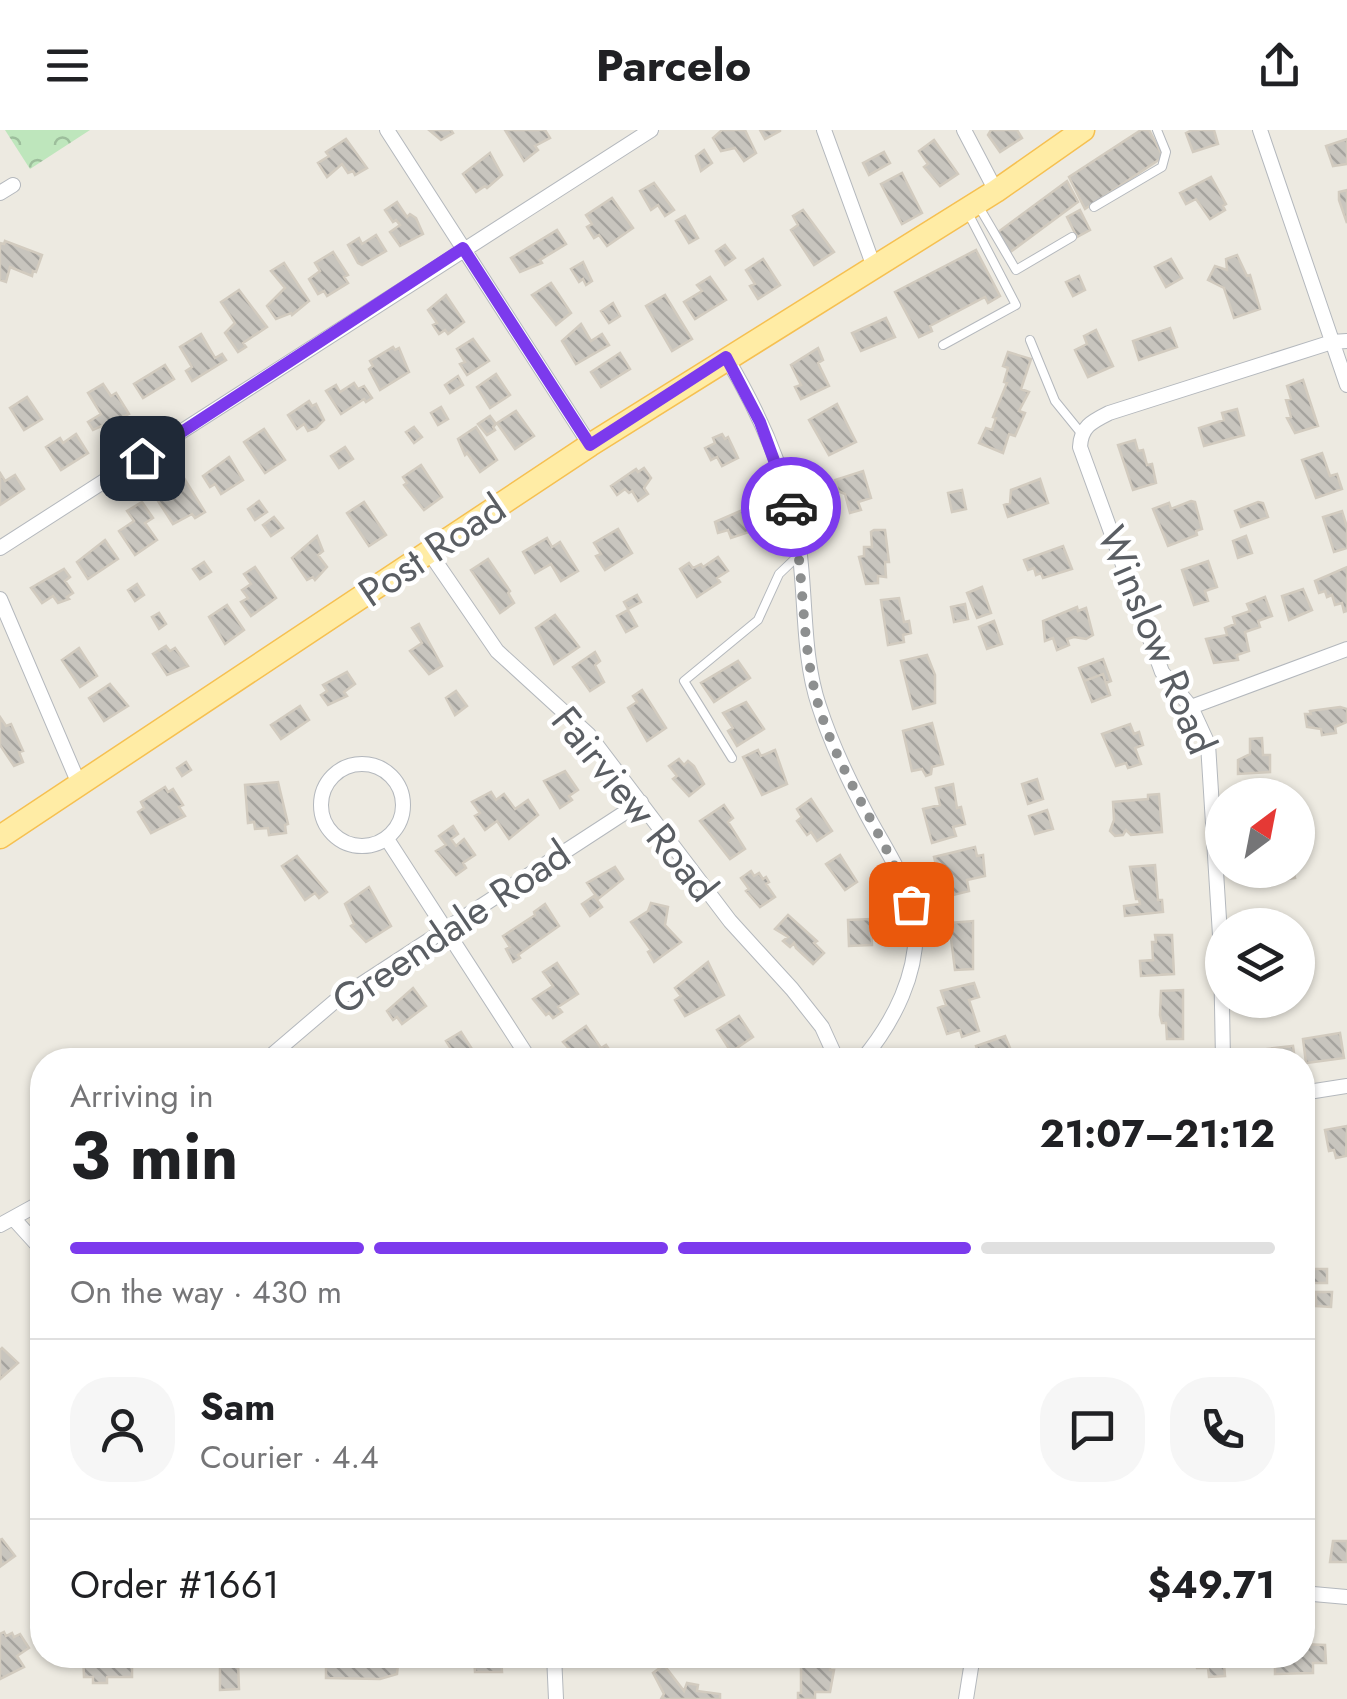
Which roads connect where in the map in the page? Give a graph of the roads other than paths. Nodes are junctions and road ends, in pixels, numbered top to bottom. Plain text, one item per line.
1 (387, 130) edge
2 (651, 130) edge
3 (824, 130) edge
4 (964, 130) edge
5 (1083, 130) edge
6 (1157, 130) edge
7 (1260, 130) edge
8 (980, 201) junction
9 (1094, 207) dead end
10 (1072, 237) dead end
11 (463, 248) junction
12 (871, 268) junction
13 (1030, 340) dead end
14 (1340, 342) edge
15 (943, 344) dead end
16 (726, 357) junction
17 (1347, 385) edge
18 (1081, 433) junction
19 (590, 445) junction
20 (0, 548) edge
21 (430, 552) junction
22 (800, 554) junction
23 (0, 599) edge
24 (1347, 650) edge
25 (1191, 708) junction
26 (732, 758) dead end
27 (80, 784) junction
28 (641, 802) junction
29 (0, 837) edge
30 (387, 839) junction
31 (444, 929) junction
32 (280, 1048) edge
33 (522, 1048) edge
34 (832, 1048) edge
35 (872, 1048) edge
36 (1223, 1048) edge
37 (1347, 1086) edge
38 (1315, 1091) edge
39 (30, 1209) edge
40 (6, 1222) edge
41 (30, 1241) edge
42 (1315, 1594) edge
43 (1347, 1597) edge
44 (555, 1668) edge
45 (971, 1668) edge
46 (556, 1699) edge
47 (966, 1699) edge

1 - 11 street
2 - 11 street
3 - 12 street
4 - 8 street
5 - 8 main road, Post Road
6 - 9 lane
7 - 14 street
8 - 10 lane
8 - 12 main road, Post Road
8 - 15 lane
11 - 19 street
11 - 20 street
12 - 16 main road, Post Road
13 - 18 lane
14 - 17 street
14 - 18 street
16 - 19 main road, Post Road
16 - 22 street
18 - 25 street, Winslow Road
19 - 21 main road, Post Road
21 - 27 main road, Post Road
21 - 28 street, Fairview Road
22 - 26 lane
22 - 35 street
23 - 27 street
24 - 25 street
25 - 36 street, Winslow Road
27 - 29 main road, Post Road
28 - 31 street, Greendale Road
28 - 34 street, Fairview Road
30 - 30 street
30 - 31 street
31 - 32 street, Greendale Road
31 - 33 street
37 - 38 street
39 - 40 street
40 - 41 street
42 - 43 street
44 - 46 street
45 - 47 street

